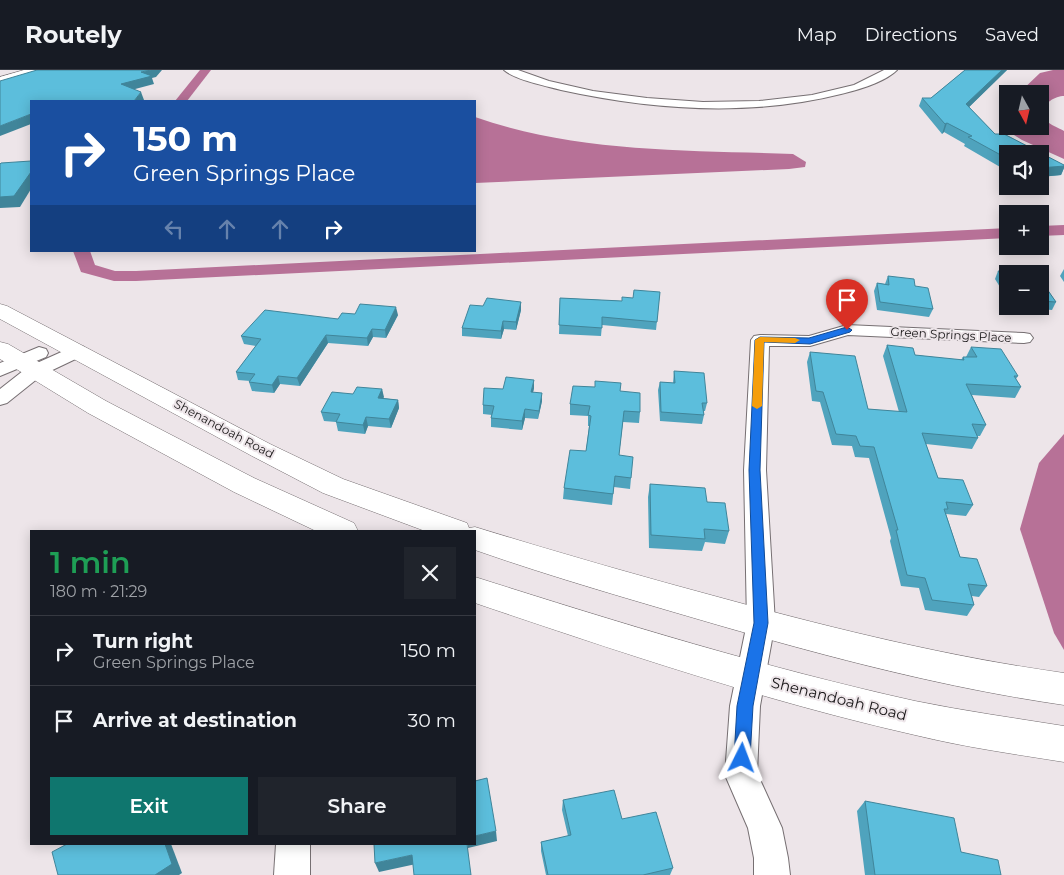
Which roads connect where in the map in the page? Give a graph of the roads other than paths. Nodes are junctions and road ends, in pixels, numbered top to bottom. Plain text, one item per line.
1 (36, 70) edge
2 (509, 70) edge
3 (892, 70) edge
4 (0, 81) edge
5 (0, 310) edge
6 (1024, 338) dead end
7 (70, 347) junction
8 (14, 363) edge
9 (0, 399) edge
10 (341, 530) edge
11 (453, 530) edge
12 (476, 538) edge
13 (476, 590) edge
14 (761, 623) junction
15 (750, 676) junction
16 (1064, 689) edge
17 (1064, 744) edge
18 (293, 845) edge
19 (292, 875) edge
20 (772, 875) edge

1 - 4 street
2 - 3 street
5 - 7 street, Shenandoah Road
6 - 14 street, Green Springs Place
7 - 8 street
7 - 11 street, Shenandoah Road
8 - 9 street
8 - 10 street
12 - 14 street
13 - 15 street, Shenandoah Road
14 - 15 street
14 - 16 street
15 - 17 street, Shenandoah Road
15 - 20 street
18 - 19 street

